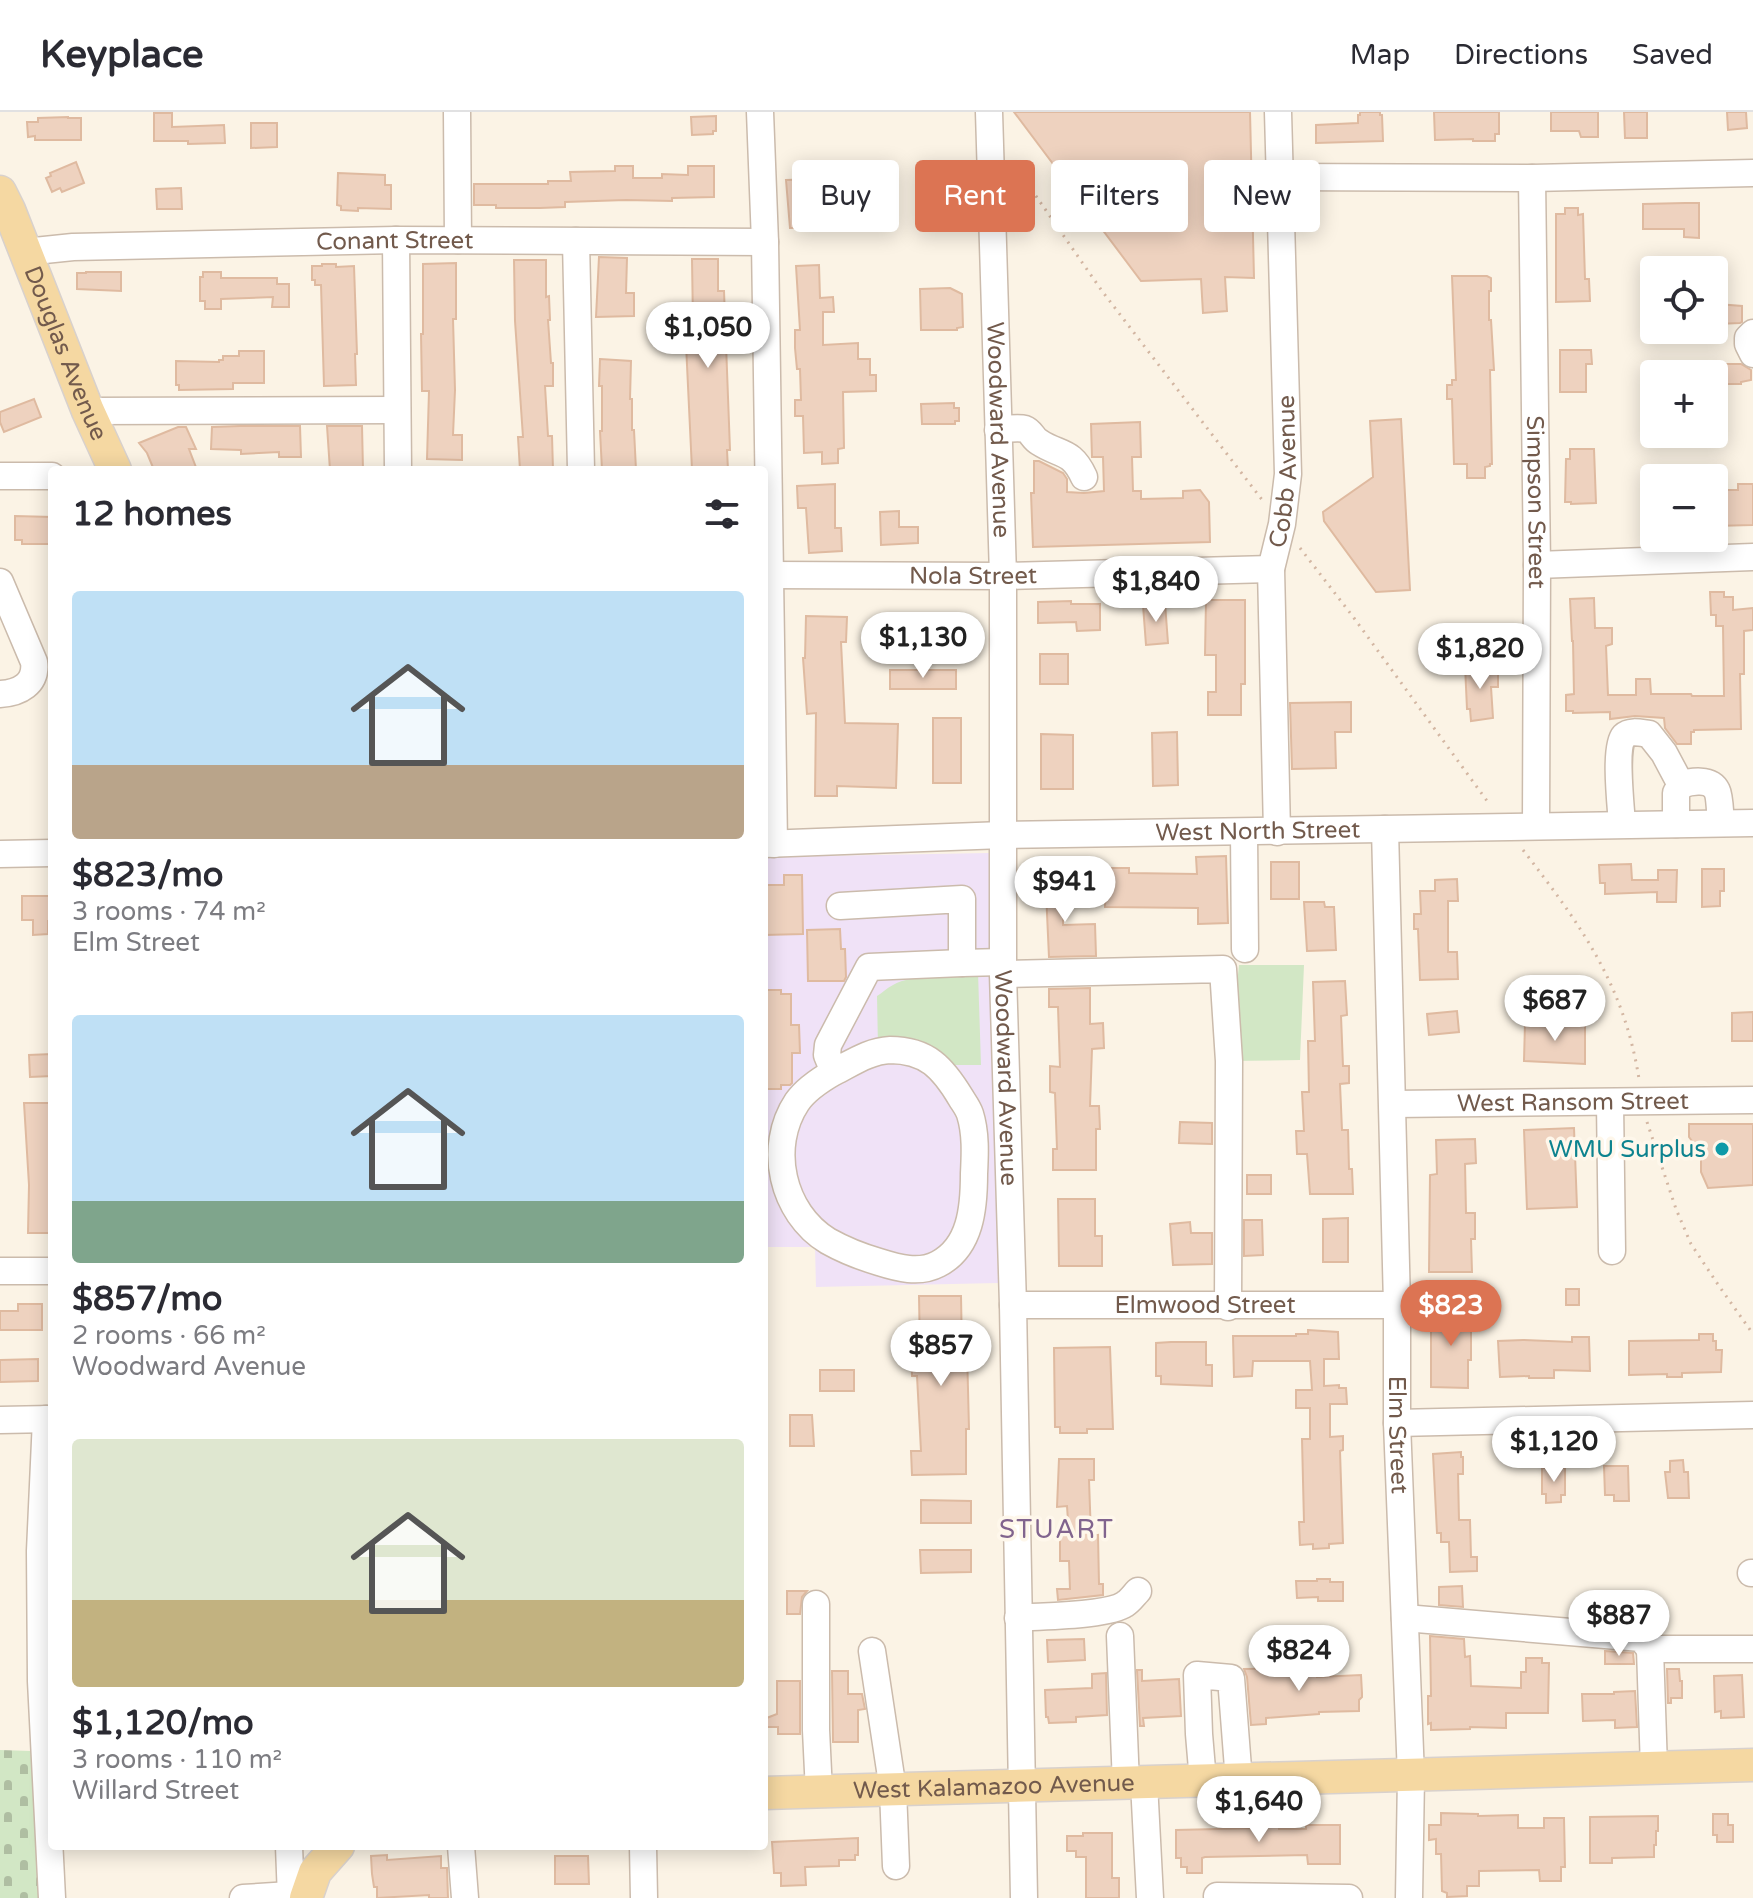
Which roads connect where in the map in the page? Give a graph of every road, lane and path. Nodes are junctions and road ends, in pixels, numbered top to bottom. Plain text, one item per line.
1 (457, 112) edge
2 (760, 112) edge
3 (1278, 112) edge
4 (990, 122) edge
5 (1279, 160) edge
6 (1753, 173) edge
7 (1320, 177) edge
8 (1532, 178) junction
9 (3, 204) edge
10 (1281, 232) edge
11 (396, 240) junction
12 (458, 240) junction
13 (576, 241) junction
14 (765, 242) junction
15 (25, 252) junction
16 (1753, 333) edge
17 (1753, 354) edge
18 (397, 410) junction
19 (88, 411) junction
20 (998, 430) junction
21 (113, 466) edge
22 (398, 466) edge
23 (581, 466) edge
24 (768, 466) edge
25 (0, 476) edge
26 (48, 476) edge
27 (1084, 477) dead end
28 (768, 492) edge
29 (1282, 524) junction
30 (1753, 557) edge
31 (1537, 565) junction
32 (1271, 569) junction
33 (769, 575) junction
34 (1003, 576) junction
35 (0, 582) edge
36 (0, 694) edge
37 (1681, 785) junction
38 (1721, 823) junction
39 (1753, 823) edge
40 (1622, 824) junction
41 (1676, 824) junction
42 (1505, 826) junction
43 (1536, 826) junction
44 (1385, 829) junction
45 (1244, 832) junction
46 (1277, 832) junction
47 (1003, 835) junction
48 (769, 844) edge
49 (48, 853) edge
50 (0, 854) edge
51 (840, 906) dead end
52 (1245, 949) dead end
53 (962, 963) junction
54 (1003, 968) junction
55 (834, 1072) junction
56 (1753, 1100) edge
57 (1643, 1102) junction
58 (1610, 1103) junction
59 (1393, 1104) junction
60 (1612, 1251) dead end
61 (0, 1271) edge
62 (48, 1271) edge
63 (1013, 1305) junction
64 (1397, 1305) junction
65 (1228, 1307) junction
66 (1753, 1334) edge
67 (1753, 1415) edge
68 (48, 1419) edge
69 (0, 1420) edge
70 (1397, 1423) junction
71 (48, 1434) edge
72 (1138, 1591) dead end
73 (816, 1604) dead end
74 (1018, 1618) junction
75 (1405, 1618) junction
76 (1120, 1636) dead end
77 (1650, 1649) junction
78 (1753, 1649) edge
79 (872, 1651) dead end
80 (1753, 1765) edge
81 (1654, 1768) junction
82 (1411, 1776) junction
83 (1203, 1781) junction
84 (1239, 1781) junction
85 (1135, 1783) junction
86 (1021, 1786) junction
87 (893, 1790) junction
88 (819, 1792) junction
89 (768, 1793) edge
90 (48, 1819) edge
91 (50, 1850) edge
92 (289, 1850) edge
93 (334, 1850) edge
94 (461, 1850) edge
95 (643, 1850) edge
96 (896, 1866) dead end
97 (1217, 1896) edge
98 (295, 1897) edge
99 (52, 1898) edge
100 (243, 1898) edge
101 (465, 1898) edge
102 (644, 1898) edge
103 (1024, 1898) edge
104 (1150, 1898) edge
105 (1349, 1898) edge
106 (1409, 1898) edge

1 - 12 street
2 - 14 street
3 - 5 street, Cobb Avenue
4 - 20 street, Woodward Avenue
4 - 29 path
6 - 8 street
7 - 8 street
8 - 31 street, Simpson Street
9 - 15 main road, Douglas Avenue
10 - 29 street, Cobb Avenue
11 - 12 street, Conant Street
11 - 15 street, Conant Street
11 - 18 street
12 - 13 street, Conant Street
13 - 14 street, Conant Street
13 - 23 street
14 - 24 street
15 - 19 main road, Douglas Avenue
16 - 17 street
18 - 19 street
18 - 22 street
19 - 21 main road, Douglas Avenue
20 - 27 street
20 - 34 street, Woodward Avenue
25 - 26 street
28 - 33 street
29 - 32 street, Cobb Avenue
29 - 42 path
30 - 31 street
31 - 43 street, Simpson Street
32 - 34 street, Nola Street
32 - 46 street, Cobb Avenue
33 - 34 street, Nola Street
33 - 48 street
34 - 47 street, Woodward Avenue
35 - 36 street
37 - 38 street
37 - 40 street
37 - 41 street
38 - 39 street, West North Street
38 - 41 street, West North Street
40 - 41 street, West North Street
40 - 43 street, West North Street
42 - 43 street, West North Street
42 - 44 street, West North Street
42 - 57 path
44 - 46 street, West North Street
44 - 59 street, Elm Street
45 - 46 street, West North Street
45 - 47 street, West North Street
45 - 52 street
47 - 48 street, West North Street
47 - 54 street, Woodward Avenue
49 - 50 street
51 - 53 street
53 - 54 street
53 - 55 street
54 - 63 street, Woodward Avenue
54 - 65 street
55 - 55 street
56 - 57 street, West Ransom Street
57 - 58 street, West Ransom Street
57 - 66 path
58 - 59 street, West Ransom Street
58 - 60 street
59 - 64 street, Elm Street
61 - 62 street
63 - 65 street, Elmwood Street
63 - 74 street, Woodward Avenue
64 - 65 street, Elmwood Street
64 - 70 street, Elm Street
67 - 70 street
68 - 69 street
70 - 75 street, Elm Street
71 - 90 street
72 - 74 street
73 - 88 street
74 - 86 street, Woodward Avenue
75 - 77 street
75 - 82 street, Elm Street
76 - 85 street
77 - 78 street
77 - 81 street
79 - 87 street
80 - 81 main road, West Kalamazoo Avenue
81 - 82 main road, West Kalamazoo Avenue
82 - 84 main road, West Kalamazoo Avenue
82 - 106 street, Elm Street
83 - 84 main road, West Kalamazoo Avenue
83 - 84 street
83 - 85 main road, West Kalamazoo Avenue
85 - 86 main road, West Kalamazoo Avenue
85 - 104 street
86 - 87 main road, West Kalamazoo Avenue
86 - 103 street, Woodward Avenue
87 - 88 main road, West Kalamazoo Avenue
87 - 96 street
88 - 89 main road, West Kalamazoo Avenue
91 - 99 street
92 - 98 street
93 - 98 main road
94 - 101 street
95 - 102 street
97 - 105 street
98 - 100 street

